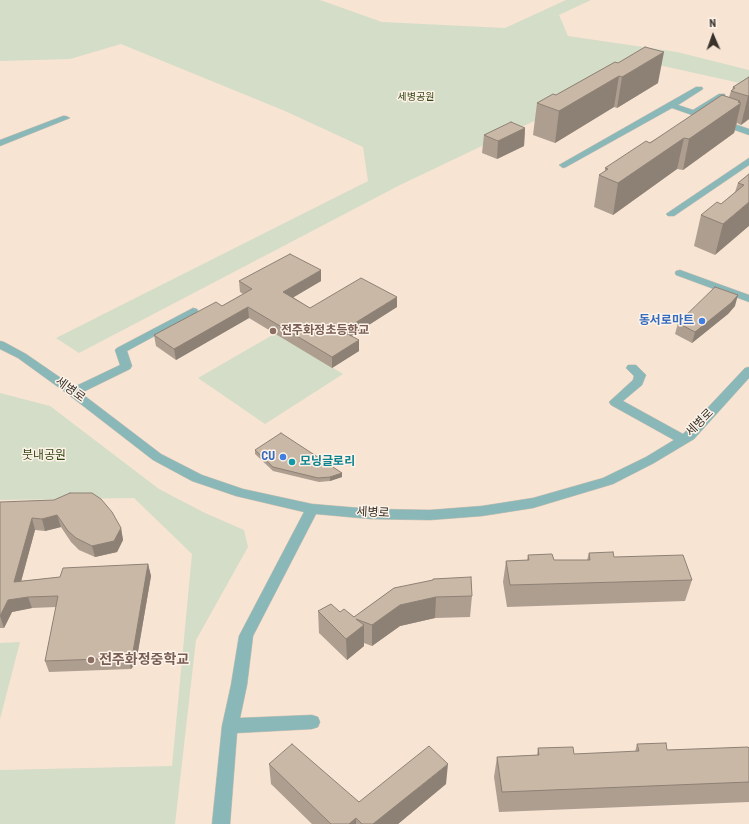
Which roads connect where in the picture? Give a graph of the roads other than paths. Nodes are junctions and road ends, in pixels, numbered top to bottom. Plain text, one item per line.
1 (699, 89) dead end
2 (722, 96) edge
3 (671, 105) junction
4 (693, 113) junction
5 (66, 118) dead end
6 (749, 132) edge
7 (0, 143) edge
8 (749, 161) edge
9 (564, 165) dead end
10 (671, 214) dead end
11 (680, 273) dead end
12 (749, 299) edge
13 (193, 311) dead end
14 (0, 344) edge
15 (632, 368) dead end
16 (749, 371) edge
17 (74, 392) junction
18 (684, 440) junction
19 (312, 508) junction
20 (312, 722) dead end
21 (230, 726) junction
22 (221, 824) edge

1 - 3 street
2 - 4 street
3 - 4 street
3 - 9 street
4 - 6 street
5 - 7 street
8 - 10 street
11 - 12 street
13 - 17 street
14 - 17 street, 세병로
15 - 18 street
16 - 18 street, 세병로
17 - 19 street, 세병로
18 - 19 street, 세병로
19 - 21 street
20 - 21 street
21 - 22 street

